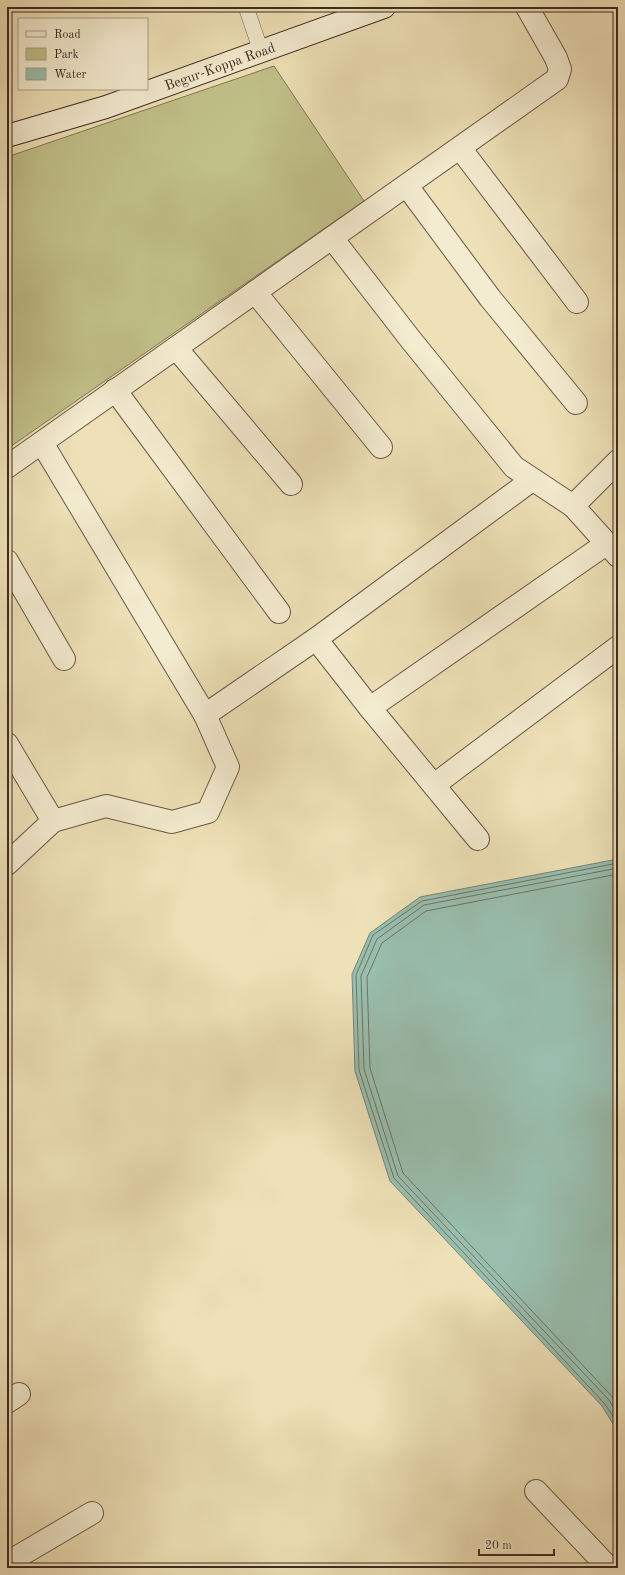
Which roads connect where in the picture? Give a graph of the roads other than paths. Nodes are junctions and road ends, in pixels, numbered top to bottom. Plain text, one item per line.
1 (246, 7) edge
2 (384, 7) edge
3 (528, 7) edge
4 (262, 51) junction
5 (7, 136) edge
6 (460, 148) junction
7 (407, 186) junction
8 (332, 238) junction
9 (255, 292) junction
10 (577, 302) dead end
11 (176, 348) junction
12 (115, 390) junction
13 (576, 403) dead end
14 (42, 443) junction
15 (381, 447) dead end
16 (7, 467) edge
17 (616, 468) edge
18 (532, 480) junction
19 (291, 484) dead end
20 (573, 506) junction
21 (612, 550) edge
22 (7, 561) edge
23 (278, 612) dead end
24 (316, 639) junction
25 (618, 647) edge
26 (64, 659) dead end
27 (370, 708) junction
28 (205, 715) junction
29 (7, 744) edge
30 (434, 785) junction
31 (52, 821) junction
32 (478, 839) dead end
33 (7, 864) edge
34 (536, 1491) dead end
35 (92, 1513) dead end
36 (7, 1563) edge
37 (609, 1568) edge

1 - 4 lane
2 - 4 street, Begur-Koppa Road
3 - 6 street
4 - 5 street, Begur-Koppa Road
6 - 7 street
6 - 10 street
7 - 8 street
7 - 13 street
8 - 9 street
8 - 18 street
9 - 11 street
9 - 15 street
11 - 12 street
11 - 19 street
12 - 14 street
12 - 23 street
14 - 16 street
14 - 28 street
17 - 20 street
18 - 20 street
18 - 24 street
20 - 21 street
21 - 27 street
22 - 26 street
24 - 27 street
24 - 28 street
25 - 30 street
27 - 30 street
28 - 31 street
29 - 31 street
30 - 32 street
31 - 33 street
34 - 37 street
35 - 36 street

